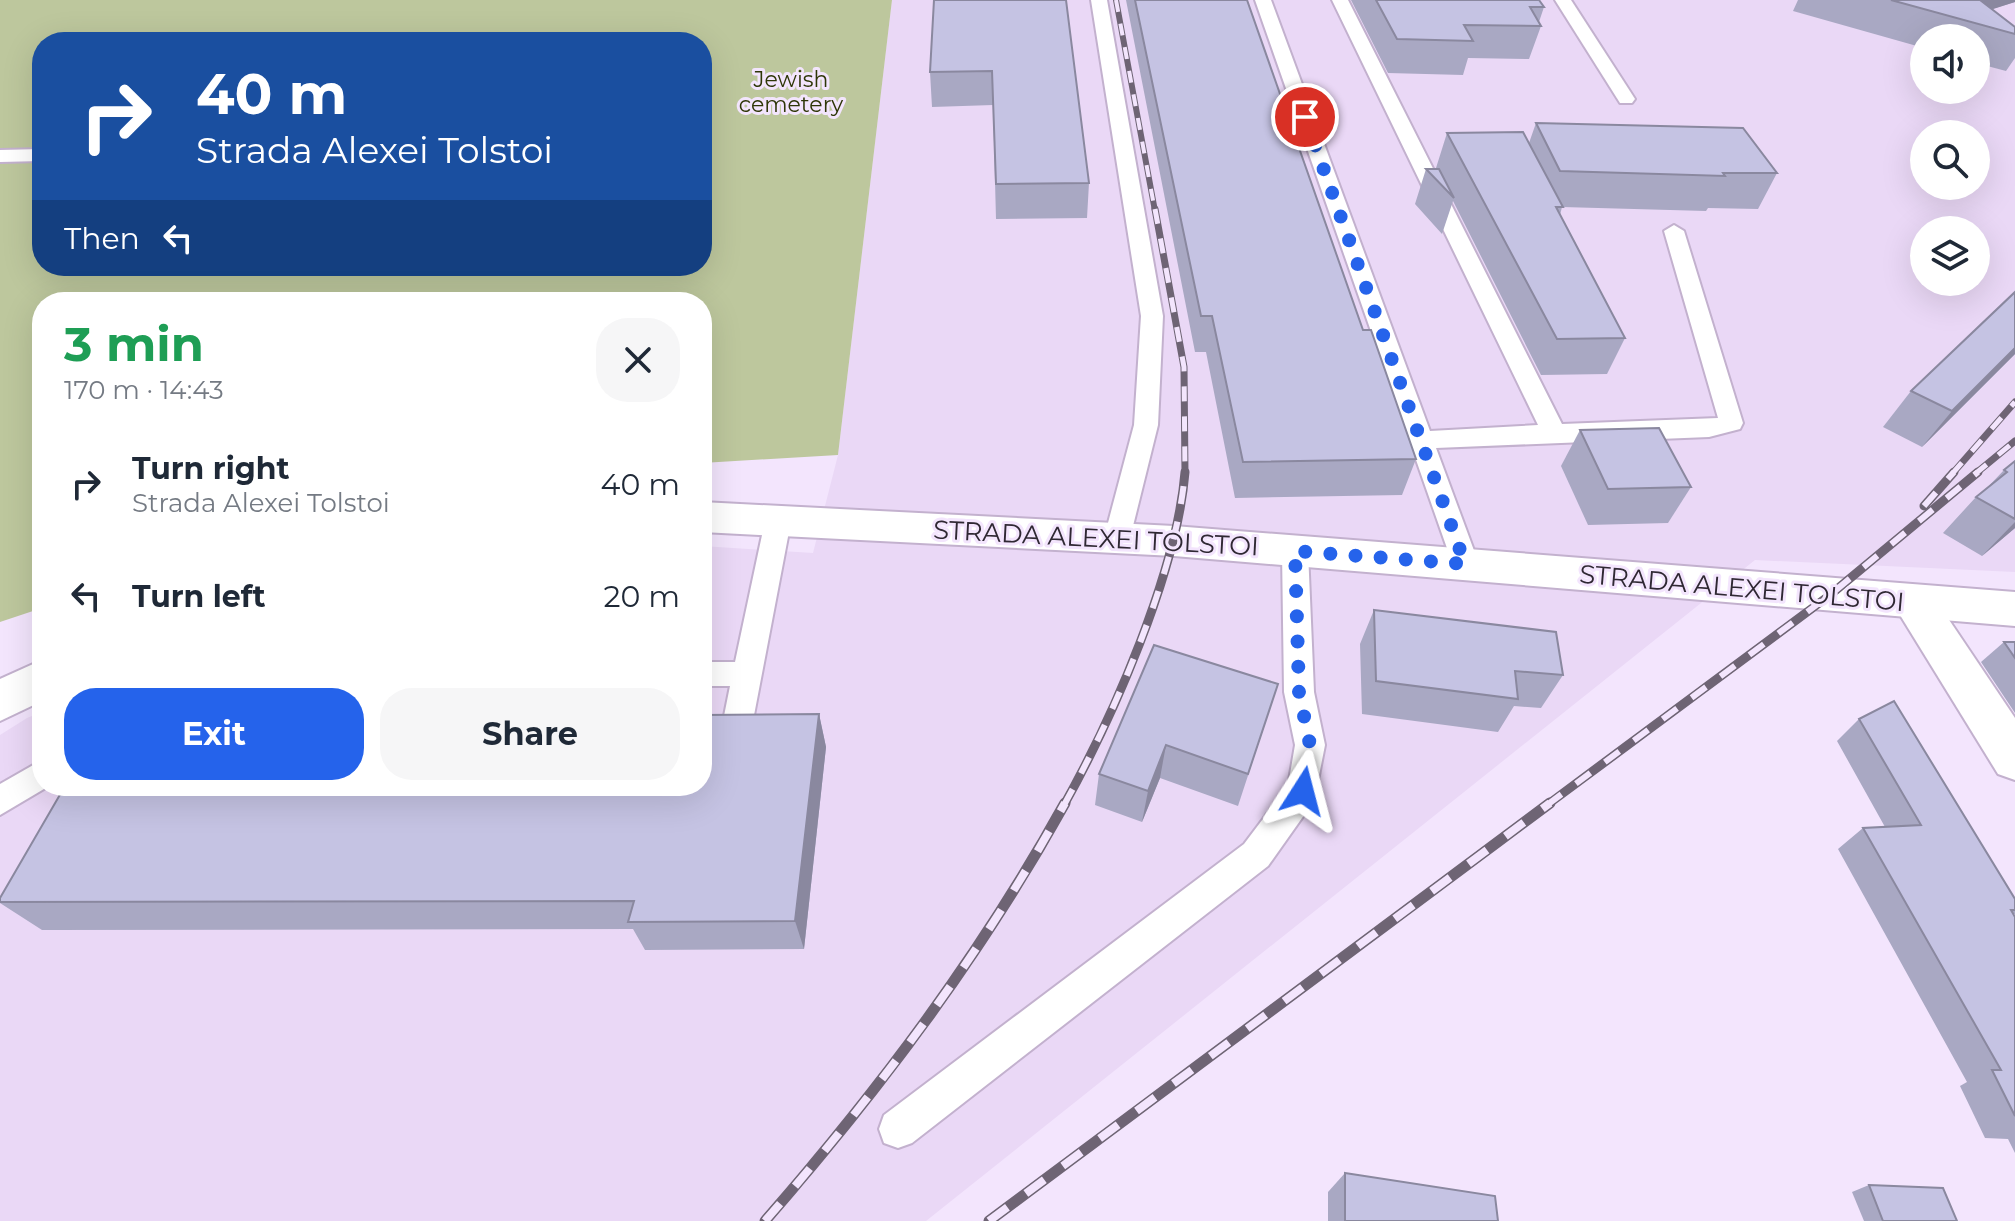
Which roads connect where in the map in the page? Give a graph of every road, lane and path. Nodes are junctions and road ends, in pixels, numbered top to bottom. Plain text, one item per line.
1 (1099, 0) edge
2 (1263, 0) edge
3 (1340, 0) edge
4 (1563, 0) edge
5 (1626, 99) dead end
6 (32, 155) edge
7 (0, 156) edge
8 (1674, 231) dead end
9 (1554, 433) junction
10 (1421, 440) junction
11 (712, 518) edge
12 (778, 521) junction
13 (1117, 538) junction
14 (1295, 551) junction
15 (1465, 564) junction
16 (1914, 602) junction
17 (2015, 609) edge
18 (712, 674) edge
19 (747, 674) junction
20 (32, 684) edge
21 (0, 702) edge
22 (736, 731) edge
23 (2015, 759) edge
24 (32, 780) edge
25 (0, 801) edge
26 (898, 1129) dead end

1 - 13 lane
2 - 10 lane
3 - 9 lane
4 - 5 lane
6 - 7 lane
8 - 9 lane
9 - 10 lane
10 - 15 lane
11 - 12 main road, STRADA ALEXEI TOLSTOI
12 - 13 main road, STRADA ALEXEI TOLSTOI
12 - 19 lane
13 - 14 main road, STRADA ALEXEI TOLSTOI
14 - 15 main road, STRADA ALEXEI TOLSTOI
14 - 26 lane
15 - 16 main road, STRADA ALEXEI TOLSTOI
16 - 17 main road, STRADA ALEXEI TOLSTOI
16 - 23 main road
18 - 19 lane
19 - 22 lane
20 - 21 main road
24 - 25 lane

